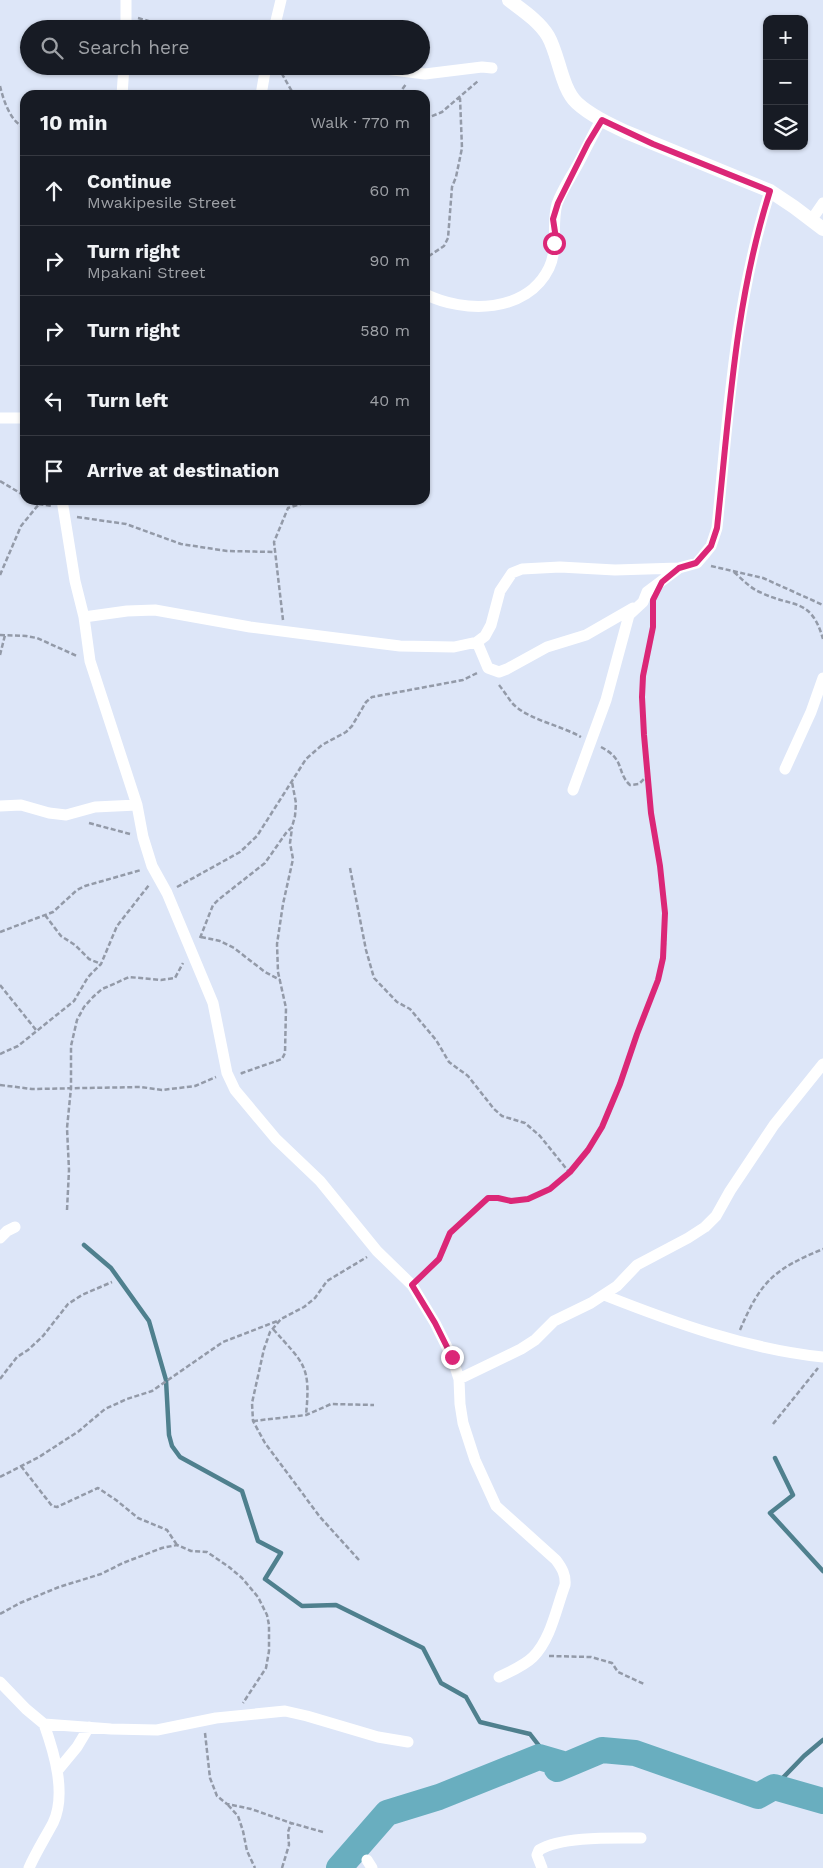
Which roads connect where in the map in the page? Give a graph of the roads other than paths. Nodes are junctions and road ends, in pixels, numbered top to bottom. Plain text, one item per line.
1 (126, 0) edge
2 (281, 0) edge
3 (509, 0) edge
4 (127, 20) edge
5 (276, 20) edge
6 (492, 68) road end
7 (430, 73) edge
8 (123, 75) edge
9 (264, 75) edge
10 (122, 90) edge
11 (262, 90) edge
12 (602, 120) junction
13 (770, 191) junction
14 (823, 203) edge
15 (812, 219) junction
16 (823, 229) edge
17 (430, 297) edge
18 (0, 418) edge
19 (20, 418) edge
20 (63, 507) edge
21 (679, 568) junction
22 (648, 605) junction
23 (84, 617) junction
24 (476, 642) junction
25 (823, 678) edge
26 (785, 769) dead end
27 (573, 790) dead end
28 (137, 805) junction
29 (0, 806) edge
30 (823, 1064) edge
31 (15, 1227) dead end
32 (0, 1238) edge
33 (604, 1295) junction
34 (820, 1362) edge
35 (460, 1379) junction
36 (499, 1676) dead end
37 (0, 1682) edge
38 (44, 1724) junction
39 (89, 1728) junction
40 (408, 1742) dead end
41 (58, 1770) junction
42 (641, 1838) dead end
43 (29, 1868) edge
44 (542, 1868) edge

1 - 4 street
2 - 5 street
3 - 12 street
6 - 7 street
8 - 10 street
9 - 11 street
12 - 13 street
12 - 17 street
13 - 15 street
13 - 21 street
14 - 15 street
15 - 16 street
18 - 19 street
20 - 23 street
21 - 22 street
21 - 24 street
22 - 24 street
22 - 27 street
23 - 24 street
23 - 28 street
25 - 26 street
28 - 29 street
28 - 35 street
30 - 33 street
31 - 32 street
33 - 34 street
33 - 35 street
35 - 36 street
37 - 38 street
38 - 39 street
38 - 41 street
39 - 40 street
39 - 41 street
41 - 43 street
42 - 44 street

